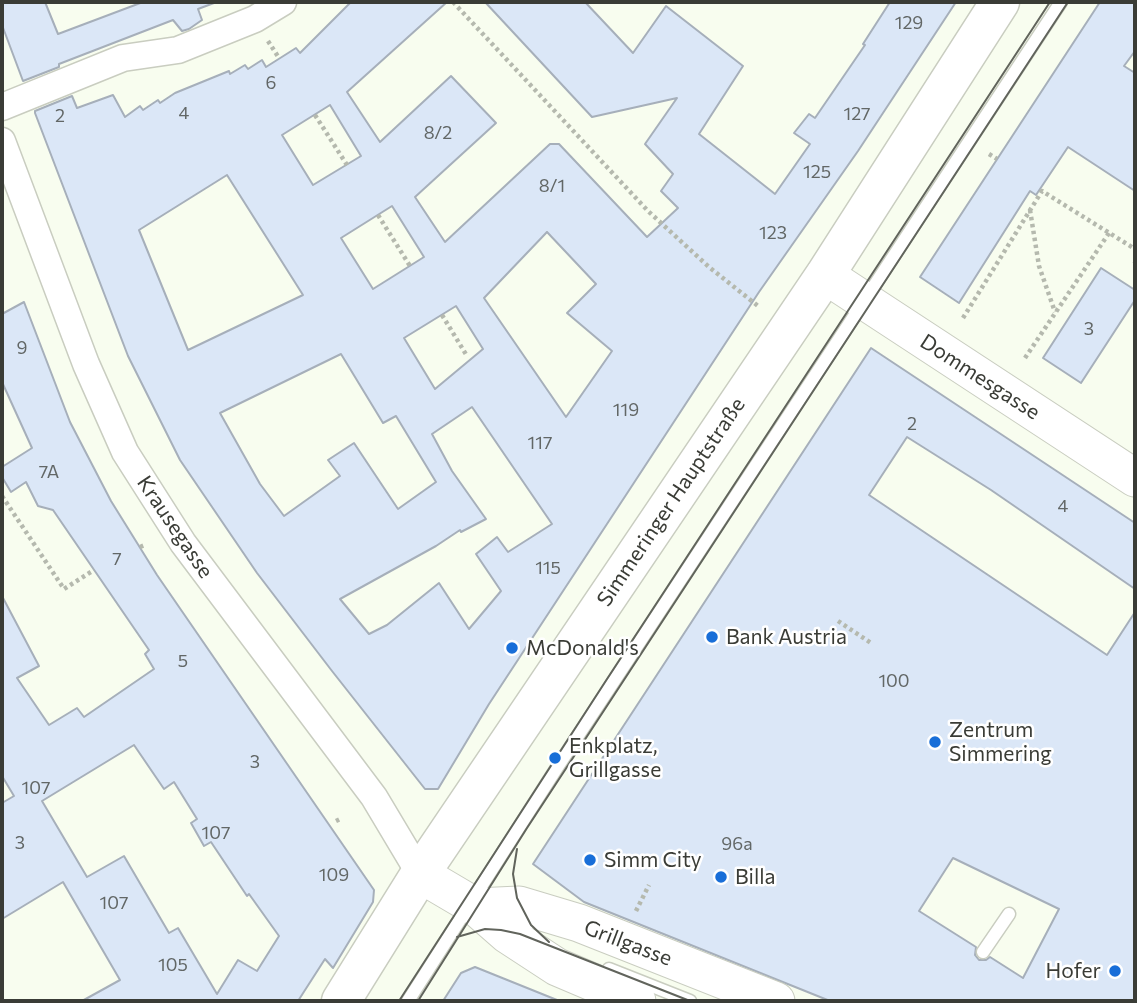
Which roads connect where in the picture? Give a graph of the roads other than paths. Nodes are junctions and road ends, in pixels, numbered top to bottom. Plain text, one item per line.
1 (283, 2) edge
2 (1000, 2) edge
3 (1061, 2) edge
4 (2, 107) edge
5 (2, 141) edge
6 (825, 275) junction
7 (863, 300) junction
8 (1135, 478) edge
9 (419, 874) junction
10 (473, 906) junction
11 (1009, 914) dead end
12 (542, 941) dead end
13 (983, 952) dead end
14 (595, 964) dead end
15 (341, 1001) edge
16 (408, 1001) edge
17 (637, 1001) edge
18 (690, 1001) edge
19 (776, 1001) edge

1 - 4 street
2 - 6 main road, Simmeringer Hauptstraße
3 - 7 lane
5 - 9 street, Krausegasse
6 - 7 main road, Dommesgasse
6 - 9 main road, Simmeringer Hauptstraße
7 - 8 main road, Dommesgasse
7 - 10 lane
9 - 10 main road
9 - 15 main road, Simmeringer Hauptstraße
10 - 12 lane
10 - 16 lane
10 - 17 main road
10 - 19 main road, Grillgasse
11 - 13 lane
14 - 18 lane, Grillgasse

